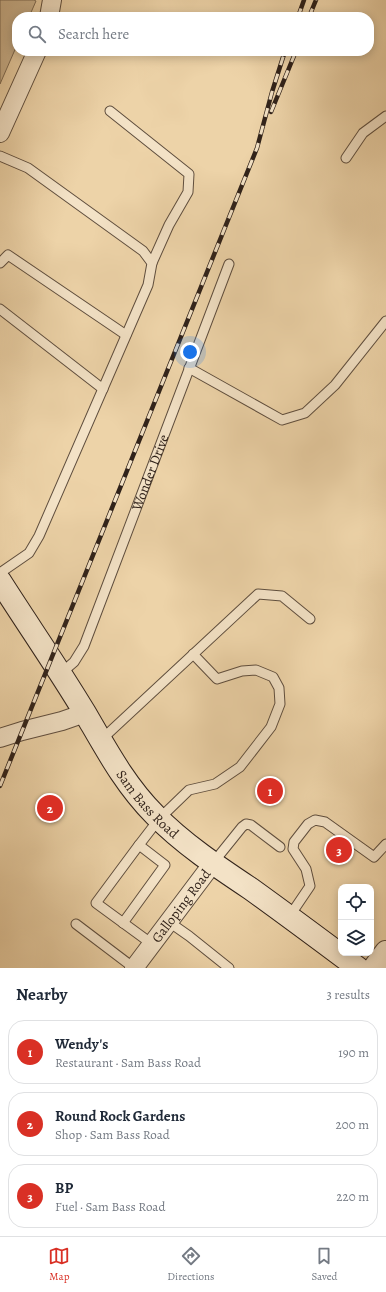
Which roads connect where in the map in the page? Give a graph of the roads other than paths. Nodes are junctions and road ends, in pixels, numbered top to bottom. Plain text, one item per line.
1 (52, 0) edge
2 (50, 12) edge
3 (35, 56) edge
4 (110, 111) dead end
5 (386, 116) edge
6 (0, 133) edge
7 (0, 156) edge
8 (346, 158) dead end
9 (0, 263) edge
10 (152, 263) junction
11 (229, 264) dead end
12 (0, 309) edge
13 (386, 321) edge
14 (126, 335) junction
15 (189, 368) junction
16 (103, 389) junction
17 (0, 573) edge
18 (0, 580) edge
19 (310, 619) dead end
20 (193, 654) junction
21 (60, 674) junction
22 (85, 713) junction
23 (0, 738) edge
24 (100, 740) junction
25 (159, 819) junction
26 (386, 844) edge
27 (139, 845) junction
28 (280, 847) dead end
29 (213, 863) junction
30 (289, 917) junction
31 (169, 922) junction
32 (123, 923) junction
33 (76, 924) dead end
34 (152, 944) junction
35 (386, 952) edge
36 (134, 968) edge
37 (229, 968) edge
38 (358, 968) edge
39 (374, 968) edge

1 - 2 street
3 - 6 street
4 - 10 lane
5 - 8 lane
7 - 10 lane
9 - 14 lane
10 - 14 lane
11 - 15 lane, Wonder Drive
12 - 16 lane
13 - 15 lane
14 - 16 lane
15 - 21 lane, Wonder Drive
16 - 17 lane
18 - 21 main road, Sam Bass Road
19 - 20 lane
20 - 24 lane
20 - 25 lane
21 - 22 main road, Sam Bass Road
22 - 23 street
22 - 24 main road, Sam Bass Road
24 - 25 main road, Sam Bass Road
25 - 27 lane
25 - 29 main road, Sam Bass Road
26 - 30 lane
27 - 32 lane
27 - 32 lane
28 - 29 lane
29 - 30 main road, Sam Bass Road
29 - 31 street, Galloping Road
30 - 38 main road, Sam Bass Road
31 - 34 street, Galloping Road
31 - 37 lane
32 - 34 lane
33 - 36 lane
34 - 36 street, Galloping Road
35 - 39 main road

